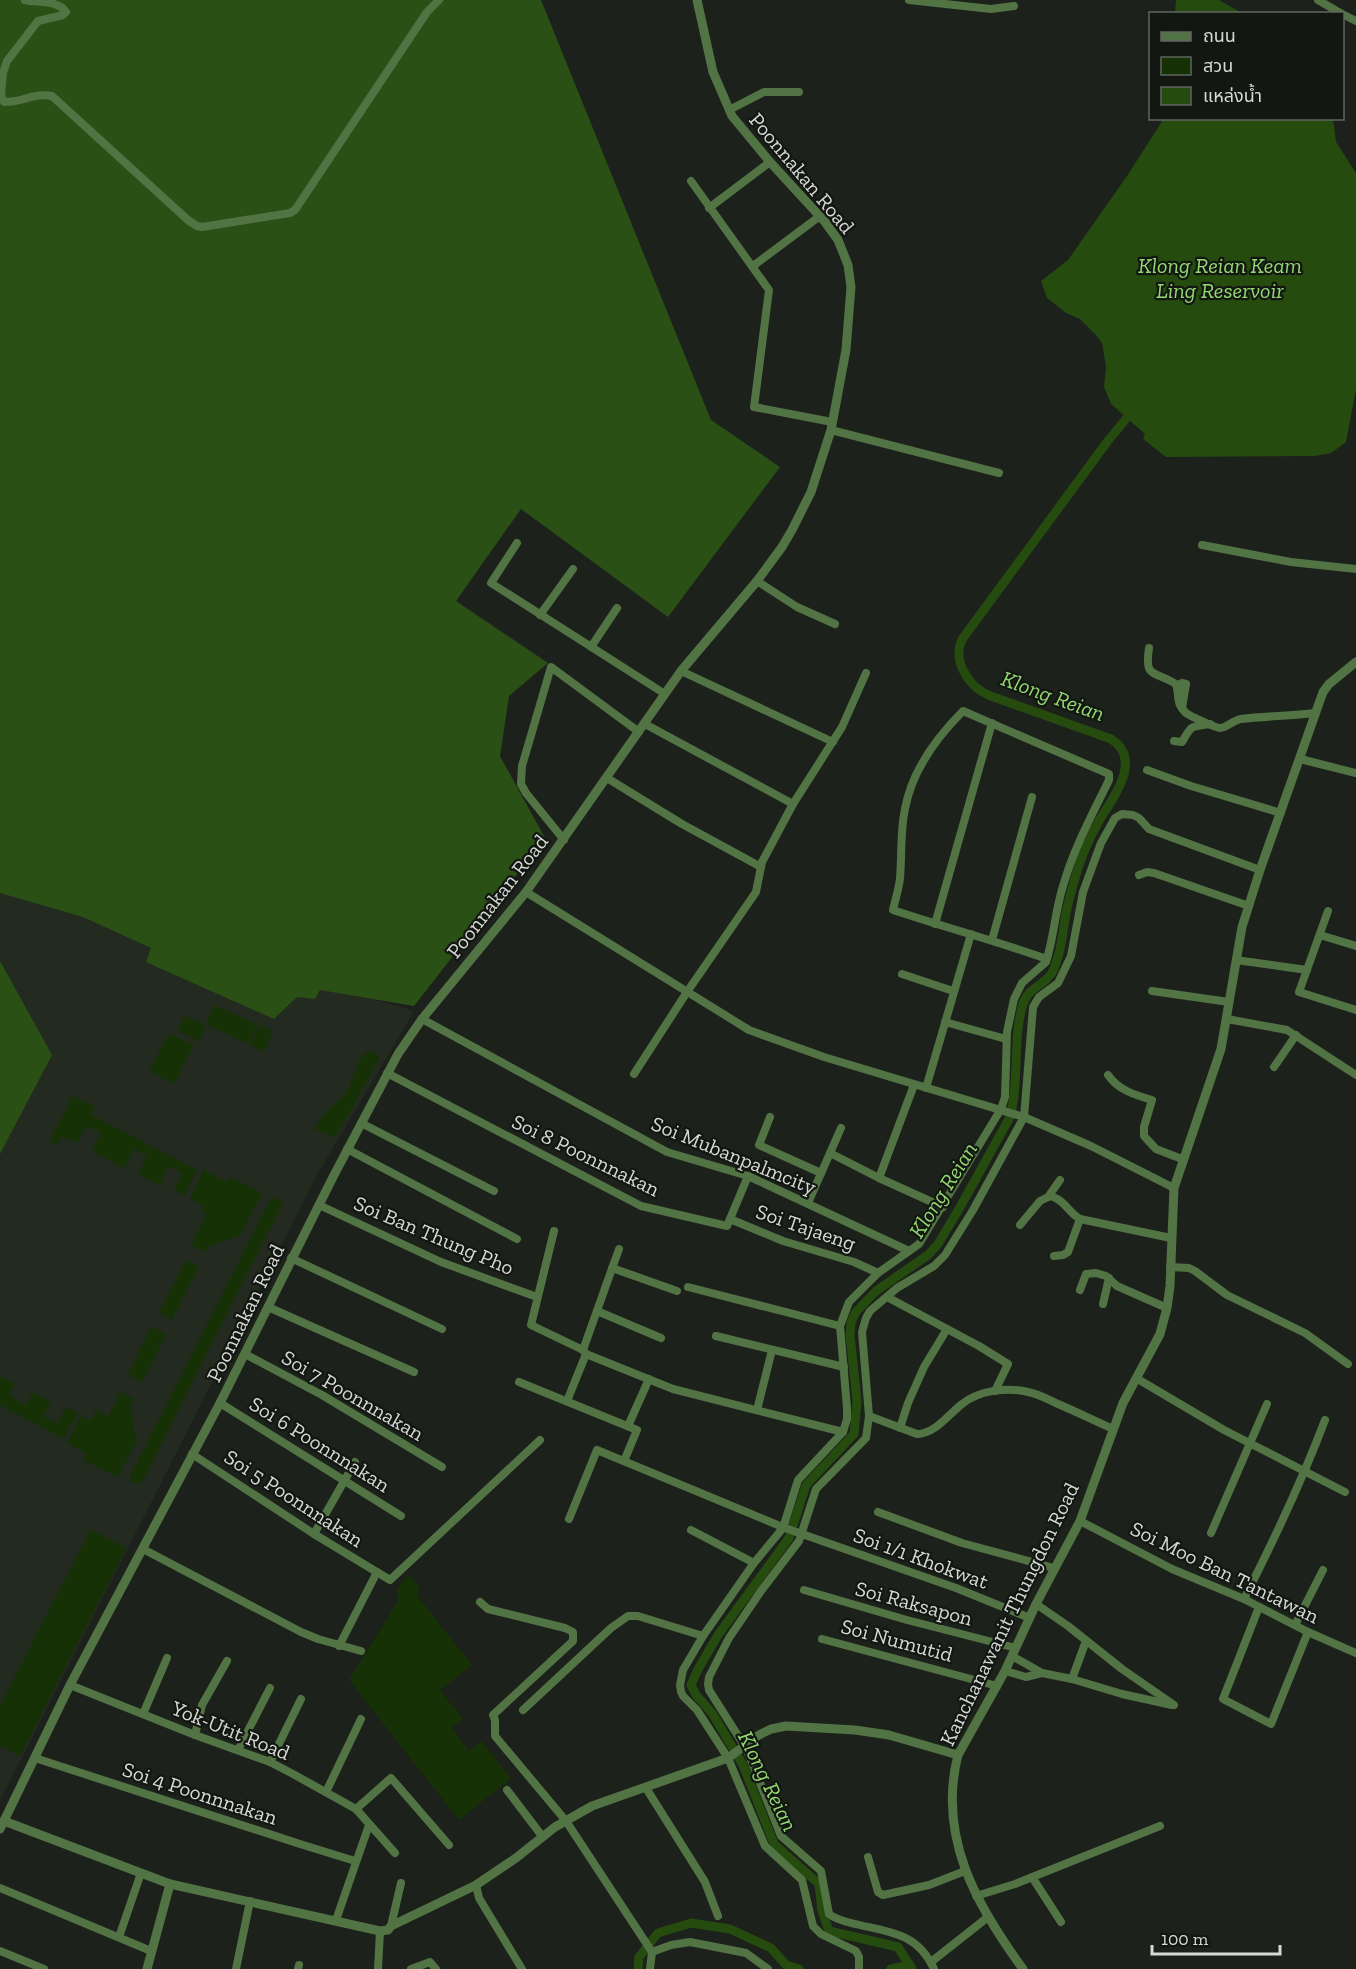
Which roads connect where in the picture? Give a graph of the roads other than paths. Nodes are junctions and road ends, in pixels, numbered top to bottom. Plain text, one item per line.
1 (25, 0) edge
2 (439, 0) edge
3 (697, 0) edge
4 (909, 0) edge
5 (1318, 0) edge
6 (1014, 6) dead end
7 (1339, 12) edge
8 (799, 92) dead end
9 (729, 110) junction
10 (770, 162) junction
11 (691, 181) dead end
12 (710, 208) junction
13 (820, 216) junction
14 (753, 266) junction
15 (832, 426) junction
16 (999, 473) dead end
17 (517, 543) dead end
18 (1202, 545) dead end
19 (573, 569) dead end
20 (1356, 569) edge
21 (757, 581) junction
22 (617, 608) dead end
23 (540, 615) junction
24 (835, 624) dead end
25 (591, 647) junction
26 (1149, 648) dead end
27 (1356, 662) edge
28 (681, 671) junction
29 (866, 673) dead end
30 (665, 694) junction
31 (1315, 713) junction
32 (992, 723) junction
33 (1211, 724) junction
34 (642, 728) junction
35 (1174, 741) dead end
36 (833, 742) junction
37 (1300, 759) junction
38 (1147, 770) dead end
39 (1356, 773) edge
40 (607, 778) junction
41 (1032, 797) dead end
42 (793, 804) junction
43 (1281, 813) junction
44 (564, 840) junction
45 (761, 867) junction
46 (1260, 870) junction
47 (1139, 874) dead end
48 (526, 892) junction
49 (1249, 906) junction
50 (1328, 911) dead end
51 (935, 924) junction
52 (971, 934) junction
53 (1320, 935) junction
54 (992, 940) junction
55 (1356, 946) edge
56 (1047, 959) junction
57 (1236, 960) junction
58 (1307, 970) junction
59 (902, 974) dead end
60 (953, 991) junction
61 (1152, 991) dead end
62 (687, 992) junction
63 (1229, 1002) junction
64 (1356, 1010) edge
65 (422, 1019) junction
66 (1227, 1019) junction
67 (945, 1022) junction
68 (1296, 1035) junction
69 (1006, 1039) junction
70 (1274, 1067) dead end
71 (387, 1074) junction
72 (634, 1074) dead end
73 (1108, 1075) dead end
74 (1356, 1075) edge
75 (914, 1085) junction
76 (926, 1088) junction
77 (1002, 1109) junction
78 (1022, 1116) junction
79 (770, 1117) dead end
80 (361, 1123) junction
81 (841, 1128) dead end
82 (347, 1149) junction
83 (830, 1153) junction
84 (1182, 1159) junction
85 (821, 1173) junction
86 (748, 1176) junction
87 (879, 1178) junction
88 (1060, 1180) dead end
89 (1174, 1188) junction
90 (495, 1191) dead end
91 (1048, 1197) junction
92 (808, 1203) junction
93 (319, 1205) junction
94 (943, 1207) junction
95 (1080, 1219) junction
96 (729, 1222) junction
97 (1020, 1225) dead end
98 (554, 1231) dead end
99 (517, 1239) dead end
100 (1171, 1239) junction
101 (619, 1249) dead end
102 (909, 1251) junction
103 (1054, 1256) dead end
104 (291, 1258) junction
105 (1170, 1267) junction
106 (612, 1268) junction
107 (878, 1273) junction
108 (1109, 1278) junction
109 (688, 1287) dead end
110 (1080, 1290) dead end
111 (677, 1291) dead end
112 (537, 1297) junction
113 (887, 1297) junction
114 (1103, 1304) dead end
115 (268, 1307) junction
116 (1167, 1308) junction
117 (597, 1311) junction
118 (840, 1326) junction
119 (442, 1329) dead end
120 (947, 1329) junction
121 (716, 1336) dead end
122 (661, 1338) dead end
123 (772, 1350) junction
124 (584, 1352) junction
125 (245, 1354) junction
126 (1348, 1364) dead end
127 (844, 1367) junction
128 (414, 1372) dead end
129 (1136, 1378) junction
130 (649, 1379) junction
131 (519, 1382) dead end
132 (995, 1390) junction
133 (567, 1401) junction
134 (220, 1403) junction
135 (1267, 1404) dead end
136 (757, 1410) junction
137 (868, 1416) junction
138 (1325, 1420) dead end
139 (628, 1426) junction
140 (900, 1428) junction
141 (1113, 1429) junction
142 (843, 1432) junction
143 (540, 1440) dead end
144 (1251, 1444) junction
145 (192, 1454) junction
146 (624, 1461) junction
147 (355, 1462) dead end
148 (442, 1467) dead end
149 (1306, 1471) junction
150 (345, 1480) junction
151 (1345, 1492) dead end
152 (878, 1512) dead end
153 (401, 1516) dead end
154 (569, 1518) dead end
155 (1080, 1521) junction
156 (784, 1528) junction
157 (691, 1530) dead end
158 (1211, 1533) dead end
159 (314, 1534) junction
160 (800, 1534) junction
161 (143, 1549) junction
162 (754, 1563) junction
163 (1054, 1568) junction
164 (1323, 1570) dead end
165 (377, 1572) junction
166 (804, 1590) dead end
167 (1244, 1599) junction
168 (480, 1602) dead end
169 (1036, 1604) junction
170 (1259, 1606) junction
171 (1030, 1617) junction
172 (1295, 1625) junction
173 (1308, 1632) junction
174 (703, 1636) junction
175 (822, 1639) dead end
176 (1086, 1641) junction
177 (339, 1646) junction
178 (361, 1651) dead end
179 (1014, 1652) junction
180 (1356, 1653) edge
181 (167, 1658) dead end
182 (227, 1661) dead end
183 (1005, 1671) junction
184 (1042, 1673) junction
185 (1072, 1679) junction
186 (70, 1685) junction
187 (998, 1686) junction
188 (270, 1688) dead end
189 (301, 1699) dead end
190 (523, 1710) dead end
191 (143, 1714) junction
192 (361, 1719) dead end
193 (195, 1735) junction
194 (743, 1746) junction
195 (238, 1750) junction
196 (958, 1755) junction
197 (35, 1758) junction
198 (728, 1758) junction
199 (270, 1762) junction
200 (646, 1788) junction
201 (507, 1790) dead end
202 (326, 1792) junction
203 (356, 1809) junction
204 (566, 1821) junction
205 (2, 1825) edge
206 (369, 1825) junction
207 (1160, 1826) dead end
208 (543, 1836) junction
209 (449, 1845) dead end
210 (395, 1853) dead end
211 (868, 1857) dead end
212 (355, 1861) junction
213 (965, 1871) junction
214 (141, 1873) junction
215 (1032, 1877) junction
216 (401, 1883) dead end
217 (171, 1884) junction
218 (476, 1885) junction
219 (0, 1888) edge
220 (976, 1896) junction
221 (250, 1901) junction
222 (718, 1916) dead end
223 (988, 1917) junction
224 (336, 1920) junction
225 (1061, 1922) dead end
226 (391, 1926) junction
227 (380, 1931) junction
228 (119, 1937) junction
229 (152, 1950) junction
230 (0, 1951) edge
231 (652, 1952) junction
232 (932, 1965) edge
233 (44, 1969) edge
234 (147, 1969) edge
235 (236, 1969) edge
236 (378, 1969) edge
237 (411, 1969) edge
238 (436, 1969) edge
239 (522, 1969) edge
240 (650, 1969) edge
241 (768, 1969) edge
242 (859, 1969) edge
243 (1023, 1969) edge

1 - 2 street
3 - 9 street, Poonnakan Road
4 - 6 street
5 - 7 street
8 - 9 street
9 - 10 street, Poonnakan Road
10 - 12 street
10 - 13 street, Poonnakan Road
11 - 12 street
12 - 14 street
13 - 14 street
13 - 15 street, Poonnakan Road
14 - 15 street
15 - 16 street
15 - 21 street, Poonnakan Road
17 - 23 street
18 - 20 street
19 - 23 street
21 - 24 street
21 - 28 street, Poonnakan Road
22 - 25 street
23 - 25 street
25 - 30 street
26 - 33 street
27 - 31 street, Kanchanawanit Thungdon Road
28 - 30 street, Poonnakan Road
28 - 36 street
29 - 36 street
30 - 34 street, Poonnakan Road
31 - 33 street
31 - 37 street, Kanchanawanit Thungdon Road
32 - 51 street
32 - 51 street
32 - 56 street
33 - 35 street
34 - 40 street, Poonnakan Road
34 - 42 street
34 - 44 street
36 - 42 street
37 - 39 street
37 - 43 street, Kanchanawanit Thungdon Road
38 - 43 street
40 - 44 street, Poonnakan Road
40 - 45 street
41 - 54 street
42 - 45 street
43 - 46 street, Kanchanawanit Thungdon Road
44 - 48 street, Poonnakan Road
45 - 62 street
46 - 49 street, Kanchanawanit Thungdon Road
46 - 78 street
47 - 49 street
48 - 62 street
48 - 65 street, Poonnakan Road
49 - 57 street, Kanchanawanit Thungdon Road
50 - 53 street
51 - 52 street
52 - 54 street
52 - 60 street
53 - 55 street
53 - 58 street
54 - 56 street
56 - 69 street
57 - 58 street
57 - 63 street, Kanchanawanit Thungdon Road
58 - 64 street
59 - 60 street
60 - 67 street
61 - 63 street
62 - 72 street
62 - 75 street
63 - 66 street, Kanchanawanit Thungdon Road
65 - 71 street, Poonnakan Road
65 - 86 street, Soi Mubanpalmcity
66 - 68 street
66 - 84 street, Kanchanawanit Thungdon Road
67 - 69 street
67 - 76 street
68 - 70 street
68 - 74 street
69 - 77 street
71 - 80 street, Poonnakan Road
71 - 96 street, Soi 8 Poonnnakan
73 - 84 street
75 - 76 street
75 - 87 street
76 - 77 street
77 - 78 street
77 - 94 street
78 - 89 street
78 - 113 street
79 - 85 street
80 - 82 street, Poonnakan Road
80 - 90 street
81 - 83 street
82 - 93 street, Poonnakan Road
82 - 99 street
83 - 85 street
83 - 87 street
84 - 89 street, Kanchanawanit Thungdon Road
85 - 92 street
86 - 92 street, Soi Mubanpalmcity
86 - 96 street
87 - 94 street
88 - 91 street
89 - 100 street, Kanchanawanit Thungdon Road
91 - 95 street
91 - 97 street
92 - 102 street, Soi Mubanpalmcity
93 - 104 street, Poonnakan Road
93 - 112 street, Soi Ban Thung Pho
94 - 102 street
95 - 100 street
95 - 103 street
96 - 107 street, Soi Tajaeng
98 - 112 street
100 - 105 street, Kanchanawanit Thungdon Road
101 - 106 street
102 - 107 street
104 - 115 street, Poonnakan Road
104 - 119 street
105 - 116 street, Kanchanawanit Thungdon Road
105 - 126 street
106 - 111 street
106 - 117 street
107 - 118 street
108 - 110 street
108 - 114 street
108 - 116 street
109 - 118 street
112 - 124 street
113 - 120 street
113 - 137 street
115 - 125 street, Poonnakan Road
115 - 128 street
116 - 129 street, Kanchanawanit Thungdon Road
117 - 122 street
117 - 124 street
118 - 127 street
120 - 132 street
120 - 140 street
121 - 123 street
123 - 127 street
123 - 136 street
124 - 130 street
124 - 133 street
125 - 134 street, Poonnakan Road
125 - 148 street, Soi 7 Poonnnakan
127 - 142 street
129 - 141 street, Kanchanawanit Thungdon Road
129 - 144 street
130 - 136 street
130 - 139 street
131 - 133 street
132 - 140 street
132 - 141 street
133 - 139 street
134 - 145 street, Poonnakan Road
134 - 150 street, Soi 6 Poonnnakan
135 - 144 street
136 - 142 street
137 - 140 street
137 - 160 street
138 - 149 street
139 - 146 street
141 - 155 street, Kanchanawanit Thungdon Road
142 - 156 street
143 - 165 street
144 - 149 street
144 - 158 street
145 - 159 street, Soi 5 Poonnnakan
145 - 161 street, Poonnakan Road
146 - 154 street, Soi 1/1 Khokwat
146 - 156 street, Soi 1/1 Khokwat
147 - 150 street
149 - 151 street
149 - 167 street
150 - 153 street, Soi 6 Poonnnakan
150 - 159 street
152 - 163 street
155 - 163 street, Kanchanawanit Thungdon Road
155 - 167 street, Soi Moo Ban Tantawan
156 - 160 street, Soi 1/1 Khokwat
156 - 162 street
157 - 162 street
159 - 165 street, Soi 5 Poonnnakan
160 - 171 street, Soi 1/1 Khokwat
160 - 194 street
161 - 177 street
161 - 186 street, Poonnakan Road
162 - 174 street
163 - 169 street, Kanchanawanit Thungdon Road
164 - 172 street
165 - 177 street
166 - 179 street, Soi Raksapon
167 - 170 street, Soi Moo Ban Tantawan
168 - 204 street
169 - 171 street, Kanchanawanit Thungdon Road
169 - 176 street
170 - 172 street, Soi Moo Ban Tantawan
170 - 173 street
171 - 179 street, Kanchanawanit Thungdon Road
172 - 173 street, Soi Moo Ban Tantawan
173 - 180 street, Soi Moo Ban Tantawan
174 - 190 street
174 - 198 street
175 - 187 street, Soi Numutid
176 - 185 street
176 - 185 street
177 - 178 street
179 - 183 street, Kanchanawanit Thungdon Road
179 - 184 street, Soi Raksapon
181 - 191 street
182 - 193 street
183 - 184 street
183 - 187 street, Kanchanawanit Thungdon Road
184 - 185 street
186 - 191 street, Yok-Utit Road
186 - 197 street, Poonnakan Road
187 - 196 street, Kanchanawanit Thungdon Road
188 - 195 street
189 - 199 street
191 - 193 street, Yok-Utit Road
192 - 202 street
193 - 195 street, Yok-Utit Road
194 - 196 street
194 - 198 street
194 - 232 street
195 - 199 street, Yok-Utit Road
196 - 213 street, Kanchanawanit Thungdon Road
197 - 205 street, Poonnakan Road
197 - 212 street, Soi 4 Poonnnakan
198 - 200 street
198 - 242 street
199 - 202 street, Yok-Utit Road
200 - 204 street
200 - 222 street
201 - 208 street
202 - 203 street, Yok-Utit Road
203 - 206 street, Yok-Utit Road
203 - 209 street
204 - 208 street
204 - 231 street
205 - 214 street
206 - 210 street, Yok-Utit Road
206 - 212 street
207 - 215 street
208 - 218 street
211 - 213 street
212 - 224 street
213 - 220 street, Kanchanawanit Thungdon Road
214 - 217 street
214 - 228 street
215 - 220 street
215 - 225 street
216 - 226 street
217 - 221 street
217 - 229 street
218 - 226 street
218 - 239 street
219 - 228 street
220 - 223 street, Kanchanawanit Thungdon Road
221 - 224 street
221 - 235 street
223 - 232 street
223 - 243 street, Kanchanawanit Thungdon Road
224 - 227 street
226 - 227 street
227 - 236 street
228 - 229 street
229 - 234 street
230 - 233 street
231 - 240 street
231 - 241 street
237 - 238 street

